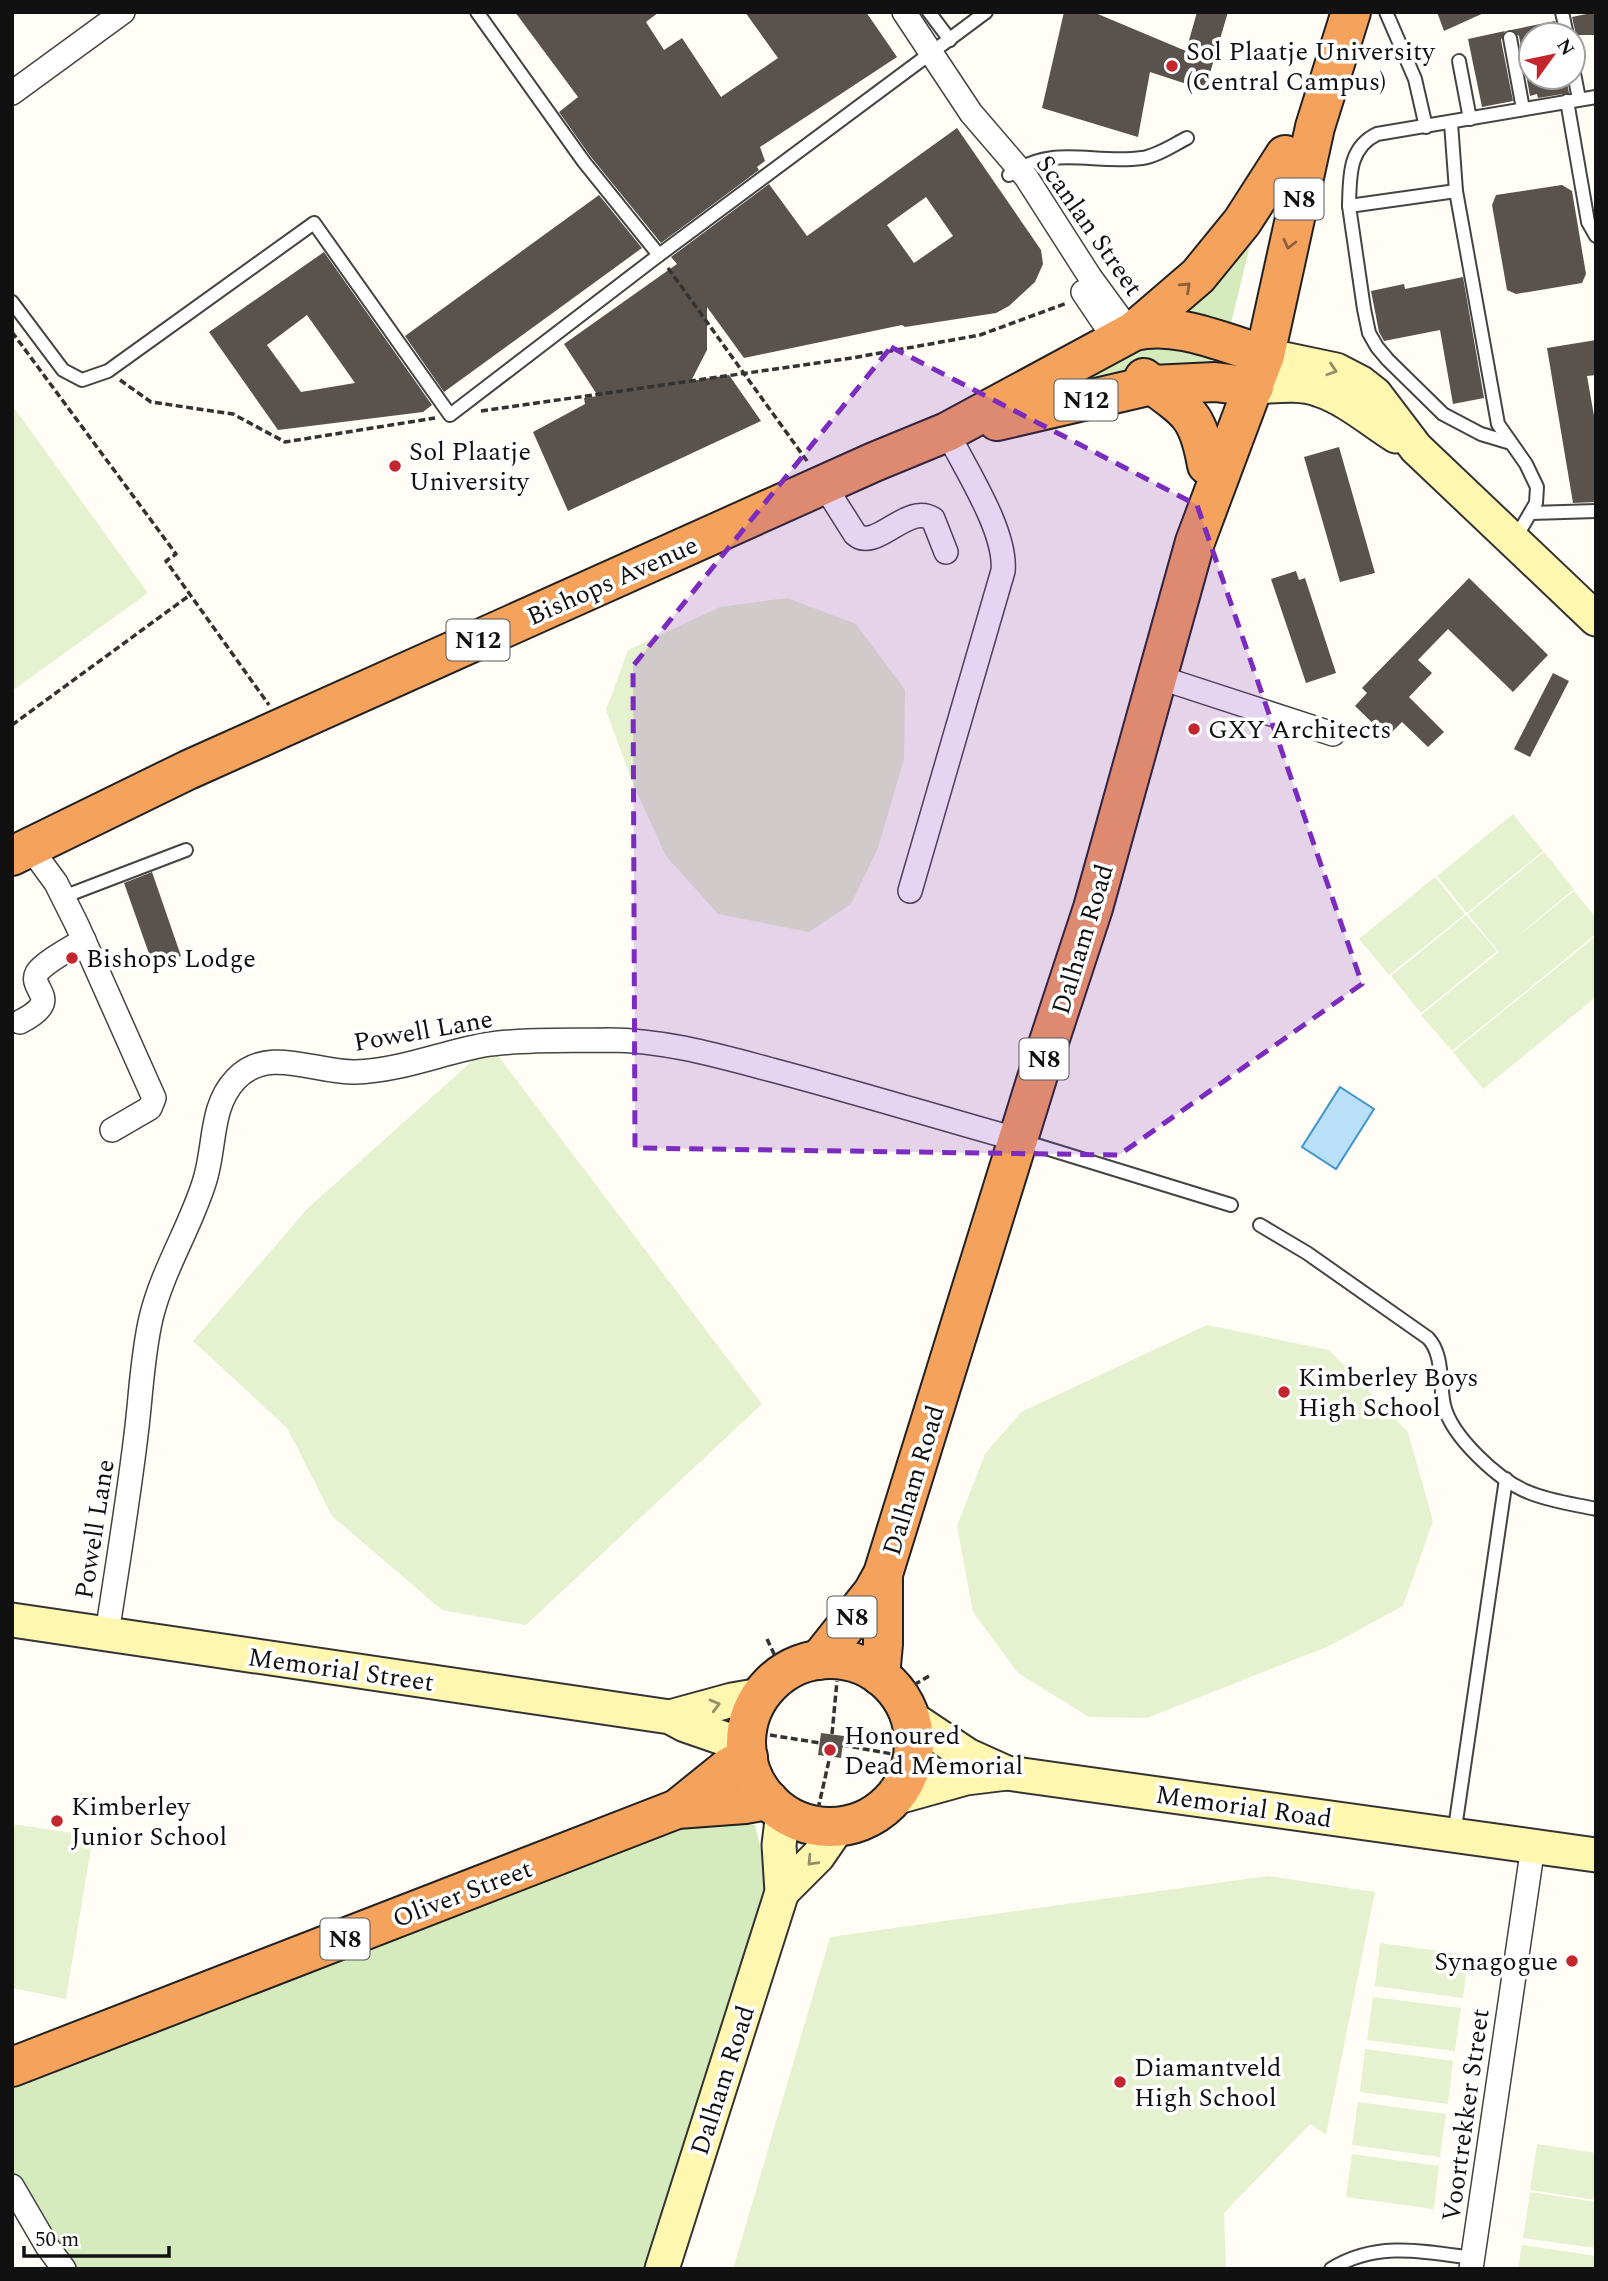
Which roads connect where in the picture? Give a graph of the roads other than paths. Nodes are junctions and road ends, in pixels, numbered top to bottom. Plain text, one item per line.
1 (122, 12) edge
2 (477, 12) edge
3 (904, 12) edge
4 (929, 12) edge
5 (986, 12) edge
6 (1328, 12) edge
7 (1351, 12) edge
8 (1385, 12) edge
9 (1510, 38) dead end
10 (940, 47) junction
11 (1459, 61) dead end
12 (1573, 91) edge
13 (12, 93) edge
14 (1596, 97) edge
15 (1573, 100) junction
16 (1523, 109) junction
17 (1471, 119) junction
18 (1451, 122) junction
19 (1426, 127) junction
20 (1187, 138) dead end
21 (1285, 155) junction
22 (1014, 172) junction
23 (1456, 191) junction
24 (1349, 206) junction
25 (1596, 236) edge
26 (659, 255) junction
27 (12, 302) edge
28 (1127, 335) junction
29 (1246, 368) junction
30 (1152, 384) junction
31 (947, 432) junction
32 (1511, 443) junction
33 (1207, 465) junction
34 (824, 485) junction
35 (1596, 511) edge
36 (1531, 513) junction
37 (1195, 542) junction
38 (1513, 542) junction
39 (946, 552) dead end
40 (1596, 619) edge
41 (1158, 677) junction
42 (1333, 734) dead end
43 (186, 850) dead end
44 (21, 851) edge
45 (910, 891) dead end
46 (63, 897) junction
47 (84, 940) junction
48 (20, 1022) dead end
49 (112, 1130) dead end
50 (1019, 1140) junction
51 (1231, 1206) dead end
52 (1260, 1224) dead end
53 (1506, 1479) junction
54 (1596, 1509) edge
55 (883, 1574) junction
56 (12, 1620) edge
57 (107, 1634) junction
58 (799, 1676) junction
59 (880, 1676) junction
60 (670, 1717) junction
61 (910, 1717) junction
62 (751, 1745) junction
63 (1007, 1773) junction
64 (894, 1798) junction
65 (677, 1810) junction
66 (802, 1813) junction
67 (1454, 1835) junction
68 (1533, 1846) junction
69 (1596, 1855) edge
70 (782, 1892) junction
71 (12, 2067) edge
72 (12, 2186) edge
73 (1472, 2264) edge
74 (64, 2269) edge
75 (662, 2269) edge
76 (1331, 2269) edge

1 - 13 street
2 - 26 lane
3 - 10 street, Scanlan Street
4 - 10 lane
5 - 10 lane
6 - 21 highway, N8
7 -> 29 highway, N8
8 - 19 lane
9 - 16 lane
10 - 22 street, Scanlan Street
10 - 26 lane
11 - 17 lane
12 - 15 lane
14 - 15 lane
15 - 16 lane
15 - 25 lane
16 - 17 lane
17 - 18 lane
18 - 19 lane
18 - 23 lane
19 - 24 lane
20 - 22 lane
28 -> 21 highway
21 - 29 highway, N8
22 - 28 street, Scanlan Street
22 - 28 street, Scanlan Street
23 - 24 lane
23 - 32 lane
24 - 32 lane
26 - 27 lane
28 - 29 highway, N12
28 - 30 highway
28 - 31 highway, N12
29 - 30 highway, N12
29 - 33 highway, Dalham Road / N8
29 - 37 highway, Dalham Road / N8
29 - 38 street
30 - 31 highway, N12
30 - 33 highway
31 - 34 highway, Bishops Avenue / N12
31 - 45 street
32 - 36 lane
33 - 37 highway, Dalham Road / N8
34 - 39 street
34 - 44 highway, Bishops Avenue / N12
35 - 36 lane
36 - 38 lane
37 - 41 highway, Dalham Road / N8
38 - 40 street
41 - 42 street
41 - 50 highway, Dalham Road / N8
43 - 46 lane
44 - 46 street
46 - 47 street
47 - 48 street
47 - 49 street
50 - 51 lane
50 - 55 highway, Dalham Road / N8
50 - 57 street, Powell Lane
52 - 53 lane
53 - 54 lane
53 - 67 lane
55 - 58 highway, Dalham Road / N8
55 - 59 highway, Dalham Road / N8
56 - 57 street, Memorial Street
57 - 60 street, Memorial Street
58 - 59 highway, N8
60 -> 58 street, Memorial Street
58 - 62 highway, N8
59 - 61 highway, N8
60 - 62 street, Memorial Street
61 - 63 street
61 - 64 highway, N8
62 - 65 highway, Oliver Street / N8
62 - 66 highway
63 - 64 street, Memorial Road
63 - 67 street, Memorial Road
64 - 66 highway, N8
65 - 66 highway, Oliver Street / N8
65 - 71 highway, Oliver Street / N8
66 - 70 street, Dalham Road
66 -> 70 street, Dalham Road
67 - 68 street, Memorial Road
68 - 69 street, Memorial Road
68 - 73 street, Voortrekker Street
70 - 75 street, Dalham Road
72 - 74 street
73 - 76 lane

